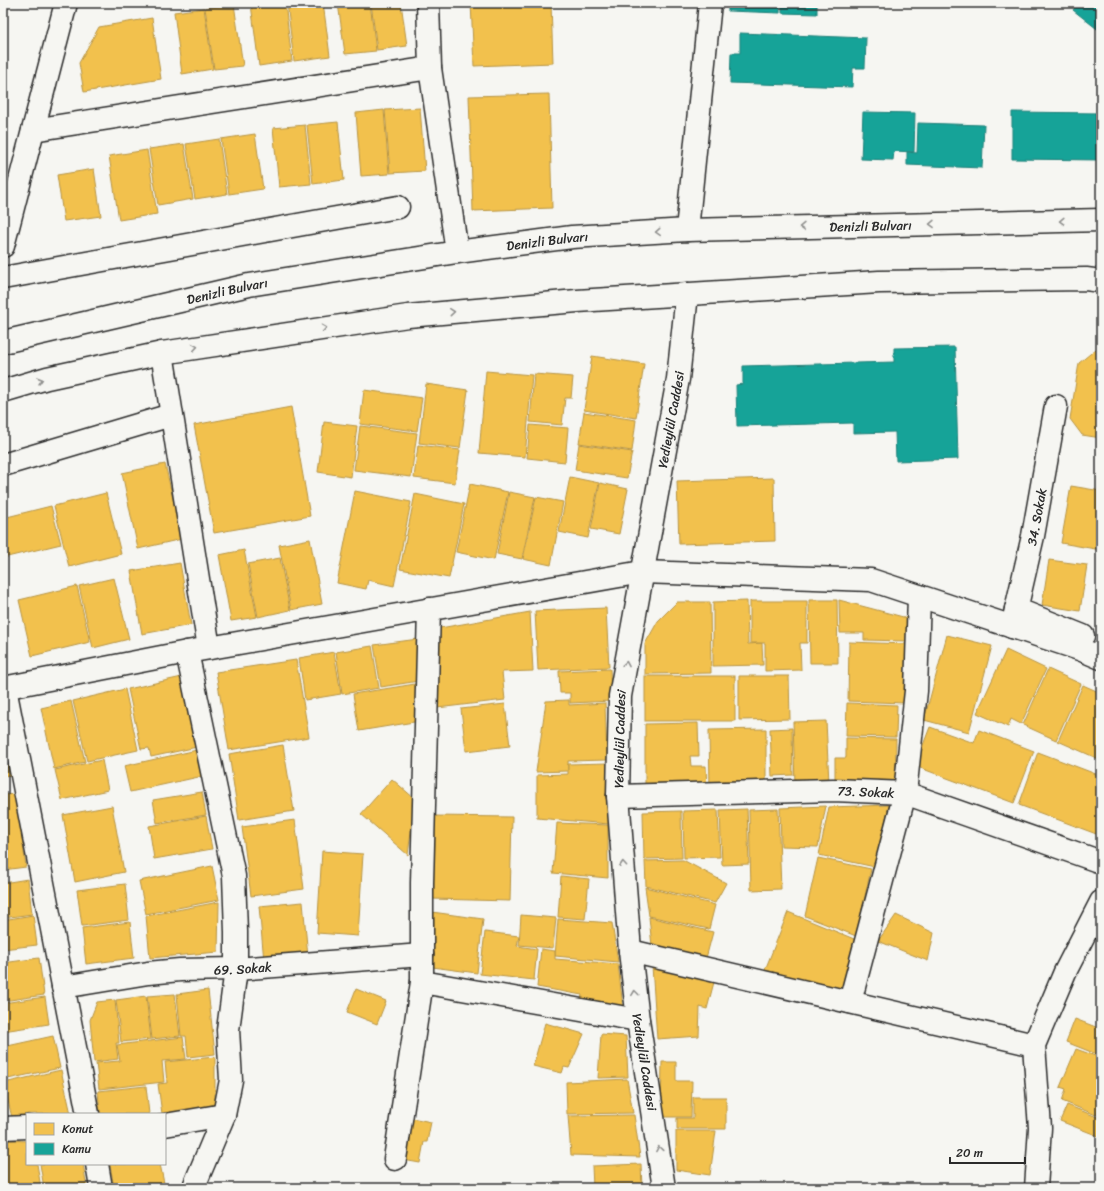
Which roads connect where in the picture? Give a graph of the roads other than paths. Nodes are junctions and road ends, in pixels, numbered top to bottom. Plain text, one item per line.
1 (66, 3) edge
2 (428, 3) edge
3 (710, 3) edge
4 (430, 68) junction
5 (33, 130) junction
6 (398, 207) dead end
7 (1101, 220) edge
8 (687, 230) junction
9 (3, 246) edge
10 (457, 252) junction
11 (3, 278) edge
12 (1101, 281) edge
13 (687, 294) junction
14 (3, 342) edge
15 (162, 352) junction
16 (3, 391) edge
17 (1056, 406) dead end
18 (171, 415) junction
19 (3, 465) edge
20 (642, 572) junction
21 (919, 596) junction
22 (429, 609) junction
23 (1014, 618) junction
24 (1101, 643) edge
25 (208, 648) junction
26 (187, 652) junction
27 (1101, 658) edge
28 (4, 688) edge
29 (905, 793) junction
30 (618, 796) junction
31 (1101, 862) edge
32 (1101, 902) edge
33 (630, 951) junction
34 (422, 955) junction
35 (236, 969) junction
36 (422, 982) junction
37 (63, 986) junction
38 (850, 1002) junction
39 (638, 1020) junction
40 (1034, 1045) junction
41 (88, 1113) edge
42 (224, 1115) junction
43 (166, 1125) edge
44 (26, 1127) edge
45 (3, 1128) edge
46 (395, 1159) dead end
47 (97, 1165) edge
48 (101, 1188) edge
49 (196, 1188) edge
50 (664, 1188) edge
51 (1036, 1188) edge

1 - 5 main road
2 - 4 main road
3 - 8 main road
4 - 5 main road
4 - 10 main road
5 - 9 main road
6 - 11 main road
7 -> 8 main road, Denizli Bulvarı
8 -> 10 main road, Denizli Bulvarı
10 - 14 main road, Denizli Bulvarı
12 - 13 main road
15 -> 13 main road
13 - 20 main road, Yedieylül Caddesi
16 -> 15 main road
15 - 18 main road
17 - 23 main road, 34. Sokak
18 - 19 main road
18 - 25 main road
20 - 21 main road
20 - 22 main road
30 -> 20 main road, Yedieylül Caddesi
21 - 23 main road
21 - 29 main road
22 - 25 main road
22 - 34 main road
23 - 24 main road
23 - 27 main road
25 - 26 main road
26 - 28 main road
26 - 35 main road
28 - 37 main road
29 - 30 main road, 73. Sokak
29 - 31 main road, 73. Sokak
29 - 38 main road
33 -> 30 main road, Yedieylül Caddesi
32 - 40 main road
33 - 38 main road
39 -> 33 main road, Yedieylül Caddesi
34 - 35 main road, 69. Sokak
34 - 36 main road
35 - 37 main road, 69. Sokak
35 - 42 main road
36 - 39 main road
36 - 46 main road
37 - 41 main road
38 - 40 main road
50 -> 39 main road, Yedieylül Caddesi
40 - 51 main road
42 - 43 main road
42 - 49 main road
44 - 45 main road
47 - 48 main road

